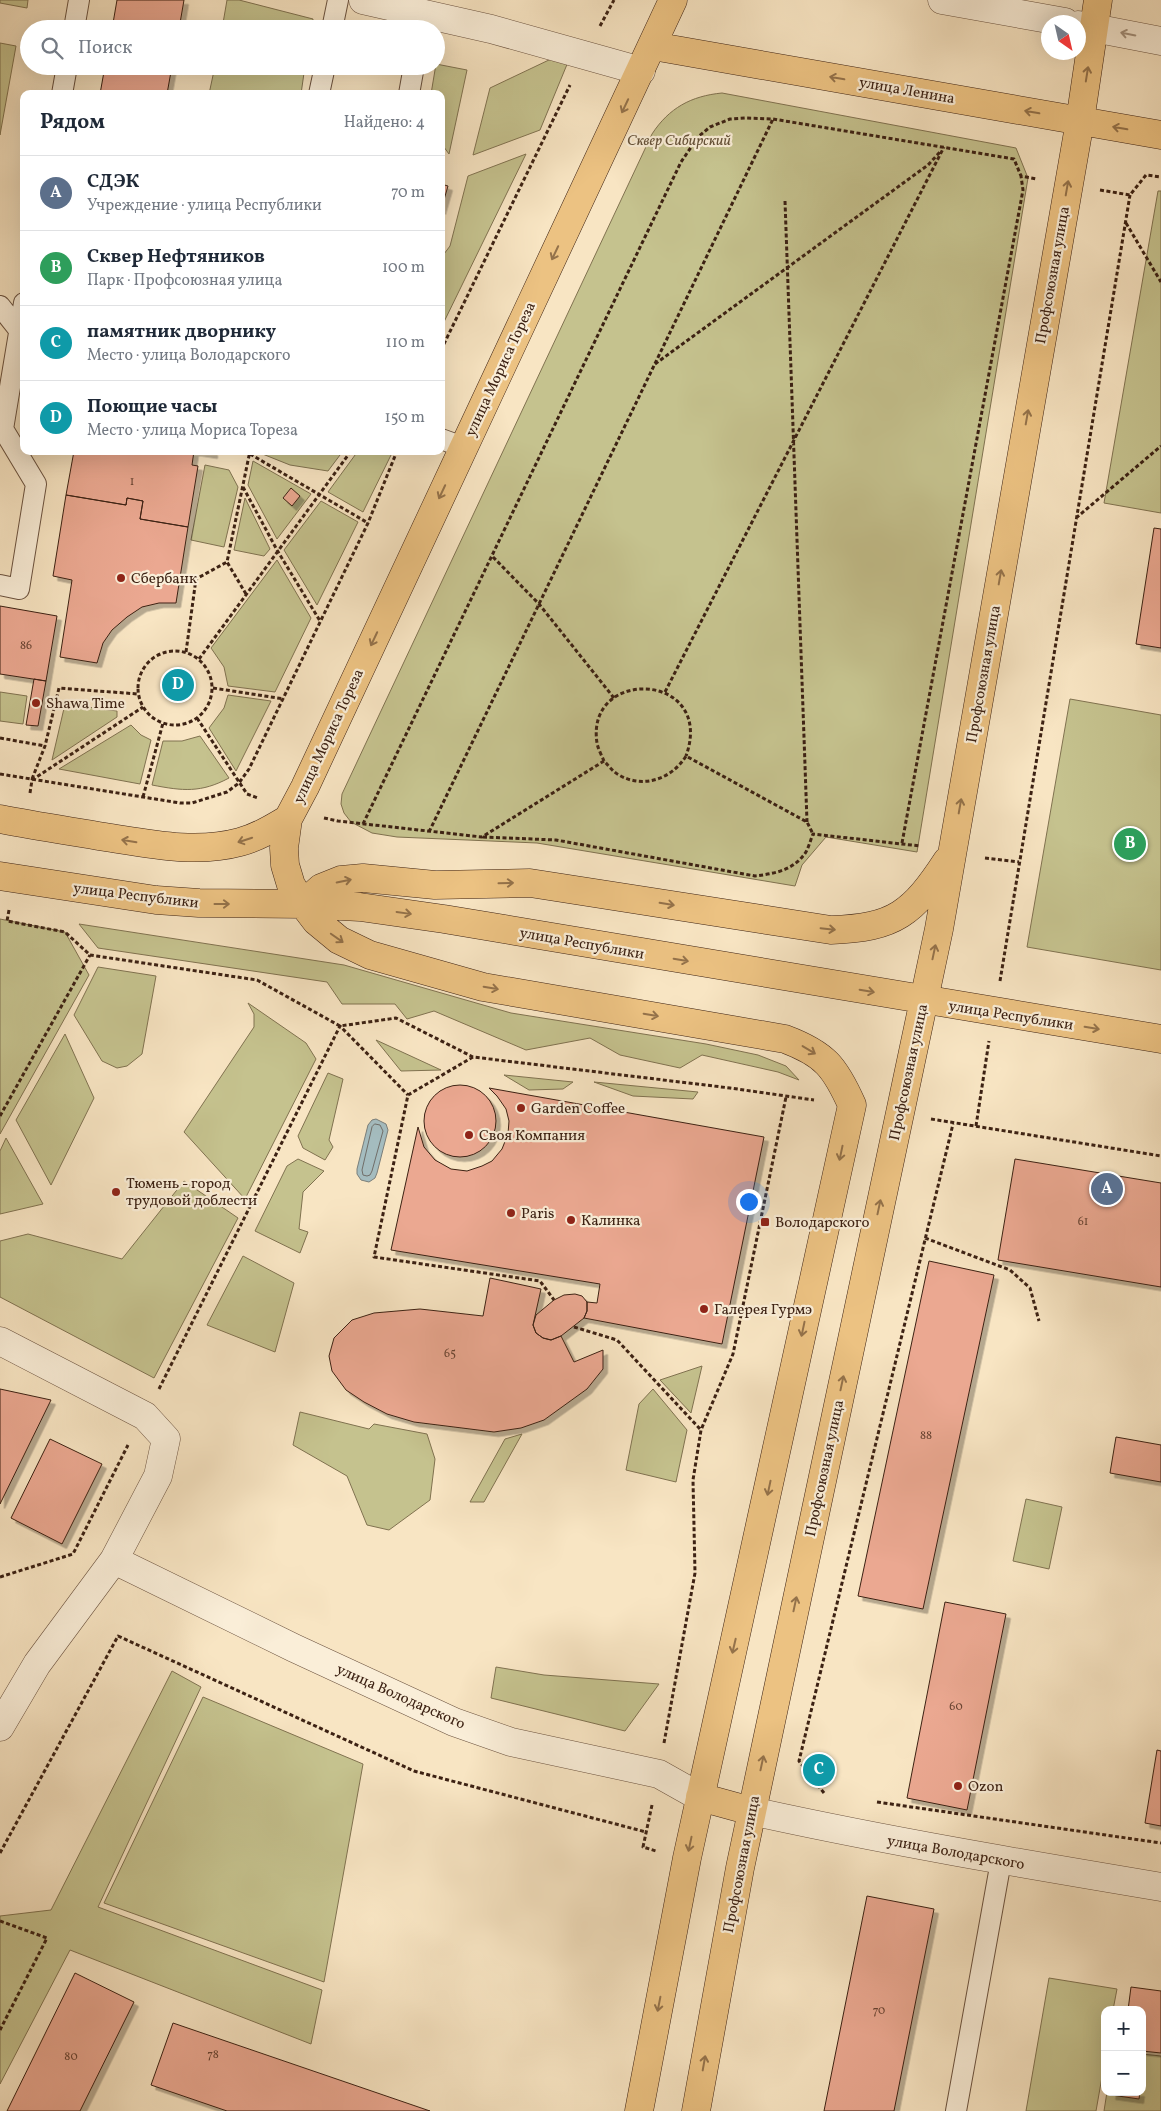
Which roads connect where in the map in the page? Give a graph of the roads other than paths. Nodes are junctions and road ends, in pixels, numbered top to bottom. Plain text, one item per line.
1 (79, 0) edge
2 (338, 0) edge
3 (363, 0) edge
4 (673, 0) edge
5 (942, 0) edge
6 (1098, 0) edge
7 (1041, 18) edge
8 (76, 20) edge
9 (334, 20) edge
10 (420, 20) edge
11 (445, 26) edge
12 (1086, 26) edge
13 (1161, 41) edge
14 (653, 46) junction
15 (1084, 60) edge
16 (641, 71) junction
17 (65, 75) edge
18 (323, 75) edge
19 (412, 75) edge
20 (63, 90) edge
21 (321, 90) edge
22 (410, 90) edge
23 (1080, 121) junction
24 (1161, 135) edge
25 (0, 306) edge
26 (20, 330) edge
27 (20, 335) edge
28 (4, 395) edge
29 (452, 443) edge
30 (0, 585) edge
31 (291, 814) junction
32 (12, 822) edge
33 (952, 854) junction
34 (7, 877) edge
35 (303, 904) junction
36 (923, 1000) junction
37 (1161, 1039) edge
38 (0, 1341) edge
39 (114, 1560) junction
40 (0, 1727) edge
41 (700, 1797) junction
42 (752, 1811) junction
43 (1001, 1861) junction
44 (1161, 1887) edge
45 (639, 2111) edge
46 (696, 2111) edge
47 (956, 2111) edge

1 - 8 lane
2 - 9 lane
3 - 10 street
4 - 14 main road, улица Мориса Тореза
5 - 7 street
6 - 12 main road, Профсоюзная улица
11 - 16 street
13 -> 12 street
14 - 16 main road, улица Мориса Тореза
23 -> 14 main road, улица Ленина
23 -> 15 main road, Профсоюзная улица
16 -> 29 main road, улица Мориса Тореза
17 - 20 lane
18 - 21 lane
19 - 22 lane
24 -> 23 main road, улица Ленина
33 -> 23 main road, Профсоюзная улица
25 - 26 lane
27 - 28 lane
28 - 30 lane
29 -> 31 main road, улица Мориса Тореза
31 -> 32 main road
31 - 35 main road, улица Мориса Тореза
35 -> 33 main road
36 -> 33 main road, Профсоюзная улица
34 -> 35 main road, улица Республики
35 -> 36 main road, улица Республики
35 -> 41 main road, улица Мориса Тореза
36 -> 37 main road, улица Республики
42 -> 36 main road, Профсоюзная улица
38 - 39 street
39 - 40 street
39 - 41 street, улица Володарского
41 - 42 main road
41 -> 45 main road
42 - 43 street, улица Володарского
46 -> 42 main road, Профсоюзная улица
43 - 44 street, улица Володарского
43 - 47 lane

